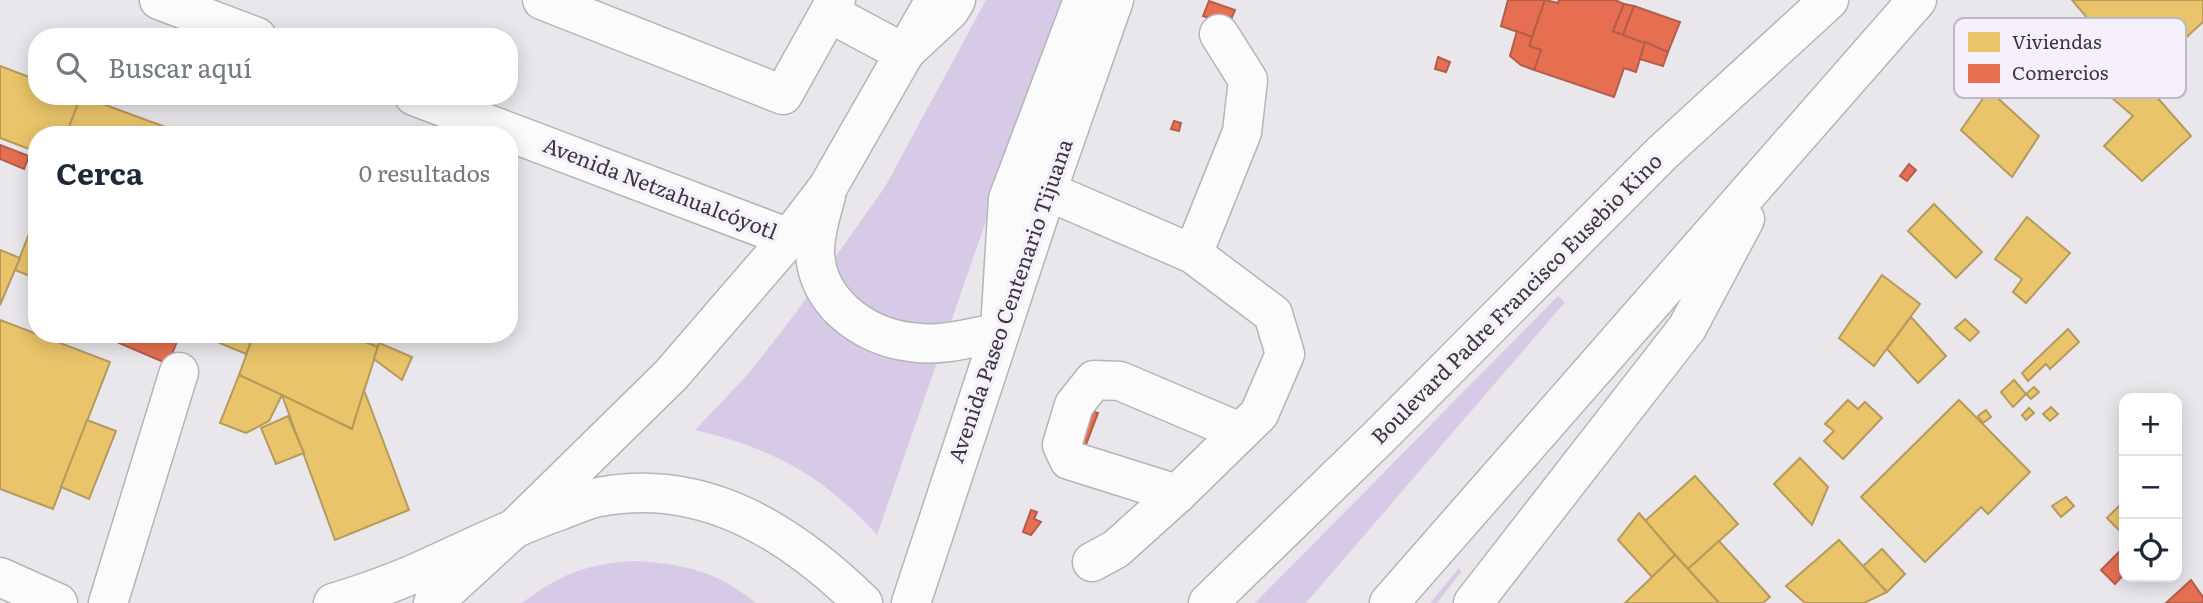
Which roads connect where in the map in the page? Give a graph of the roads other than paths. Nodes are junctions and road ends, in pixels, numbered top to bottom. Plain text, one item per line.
1 (159, 0) edge
2 (542, 0) edge
3 (935, 0) edge
4 (956, 0) edge
5 (1083, 0) edge
6 (1114, 0) edge
7 (1829, 0) edge
8 (1917, 0) edge
9 (832, 6) edge
10 (233, 28) edge
11 (1219, 34) dead end
12 (904, 52) junction
13 (438, 105) edge
14 (493, 126) edge
15 (518, 135) edge
16 (1774, 165) junction
17 (828, 187) junction
18 (1047, 191) junction
19 (789, 238) junction
20 (1194, 254) junction
21 (1000, 332) junction
22 (178, 372) dead end
23 (1240, 432) junction
24 (1177, 494) junction
25 (518, 525) junction
26 (1092, 562) dead end
27 (0, 577) edge
28 (58, 603) edge
29 (108, 603) edge
30 (333, 603) edge
31 (433, 603) edge
32 (863, 603) edge
33 (911, 603) edge
34 (1208, 603) edge
35 (1389, 603) edge
36 (1473, 603) edge

1 - 10 main road
2 - 9 main road
3 - 12 main road
4 - 12 main road
5 - 21 main road
6 - 18 main road, Avenida Paseo Centenario Tijuana
7 - 34 main road, Boulevard Padre Francisco Eusebio Kino
8 - 16 main road
9 - 12 main road
11 - 20 main road
12 - 17 main road
13 - 14 main road, Avenida Netzahualcóyotl
15 - 19 main road, Avenida Netzahualcóyotl
16 - 35 main road
16 - 36 main road
17 - 19 main road
17 - 21 main road
18 - 20 main road
18 - 21 main road, Avenida Paseo Centenario Tijuana
19 - 25 main road
20 - 23 main road
21 - 33 main road, Avenida Paseo Centenario Tijuana
22 - 29 main road
23 - 24 main road
23 - 24 main road
24 - 26 main road
25 - 30 main road
25 - 31 main road
25 - 32 main road
27 - 28 main road

